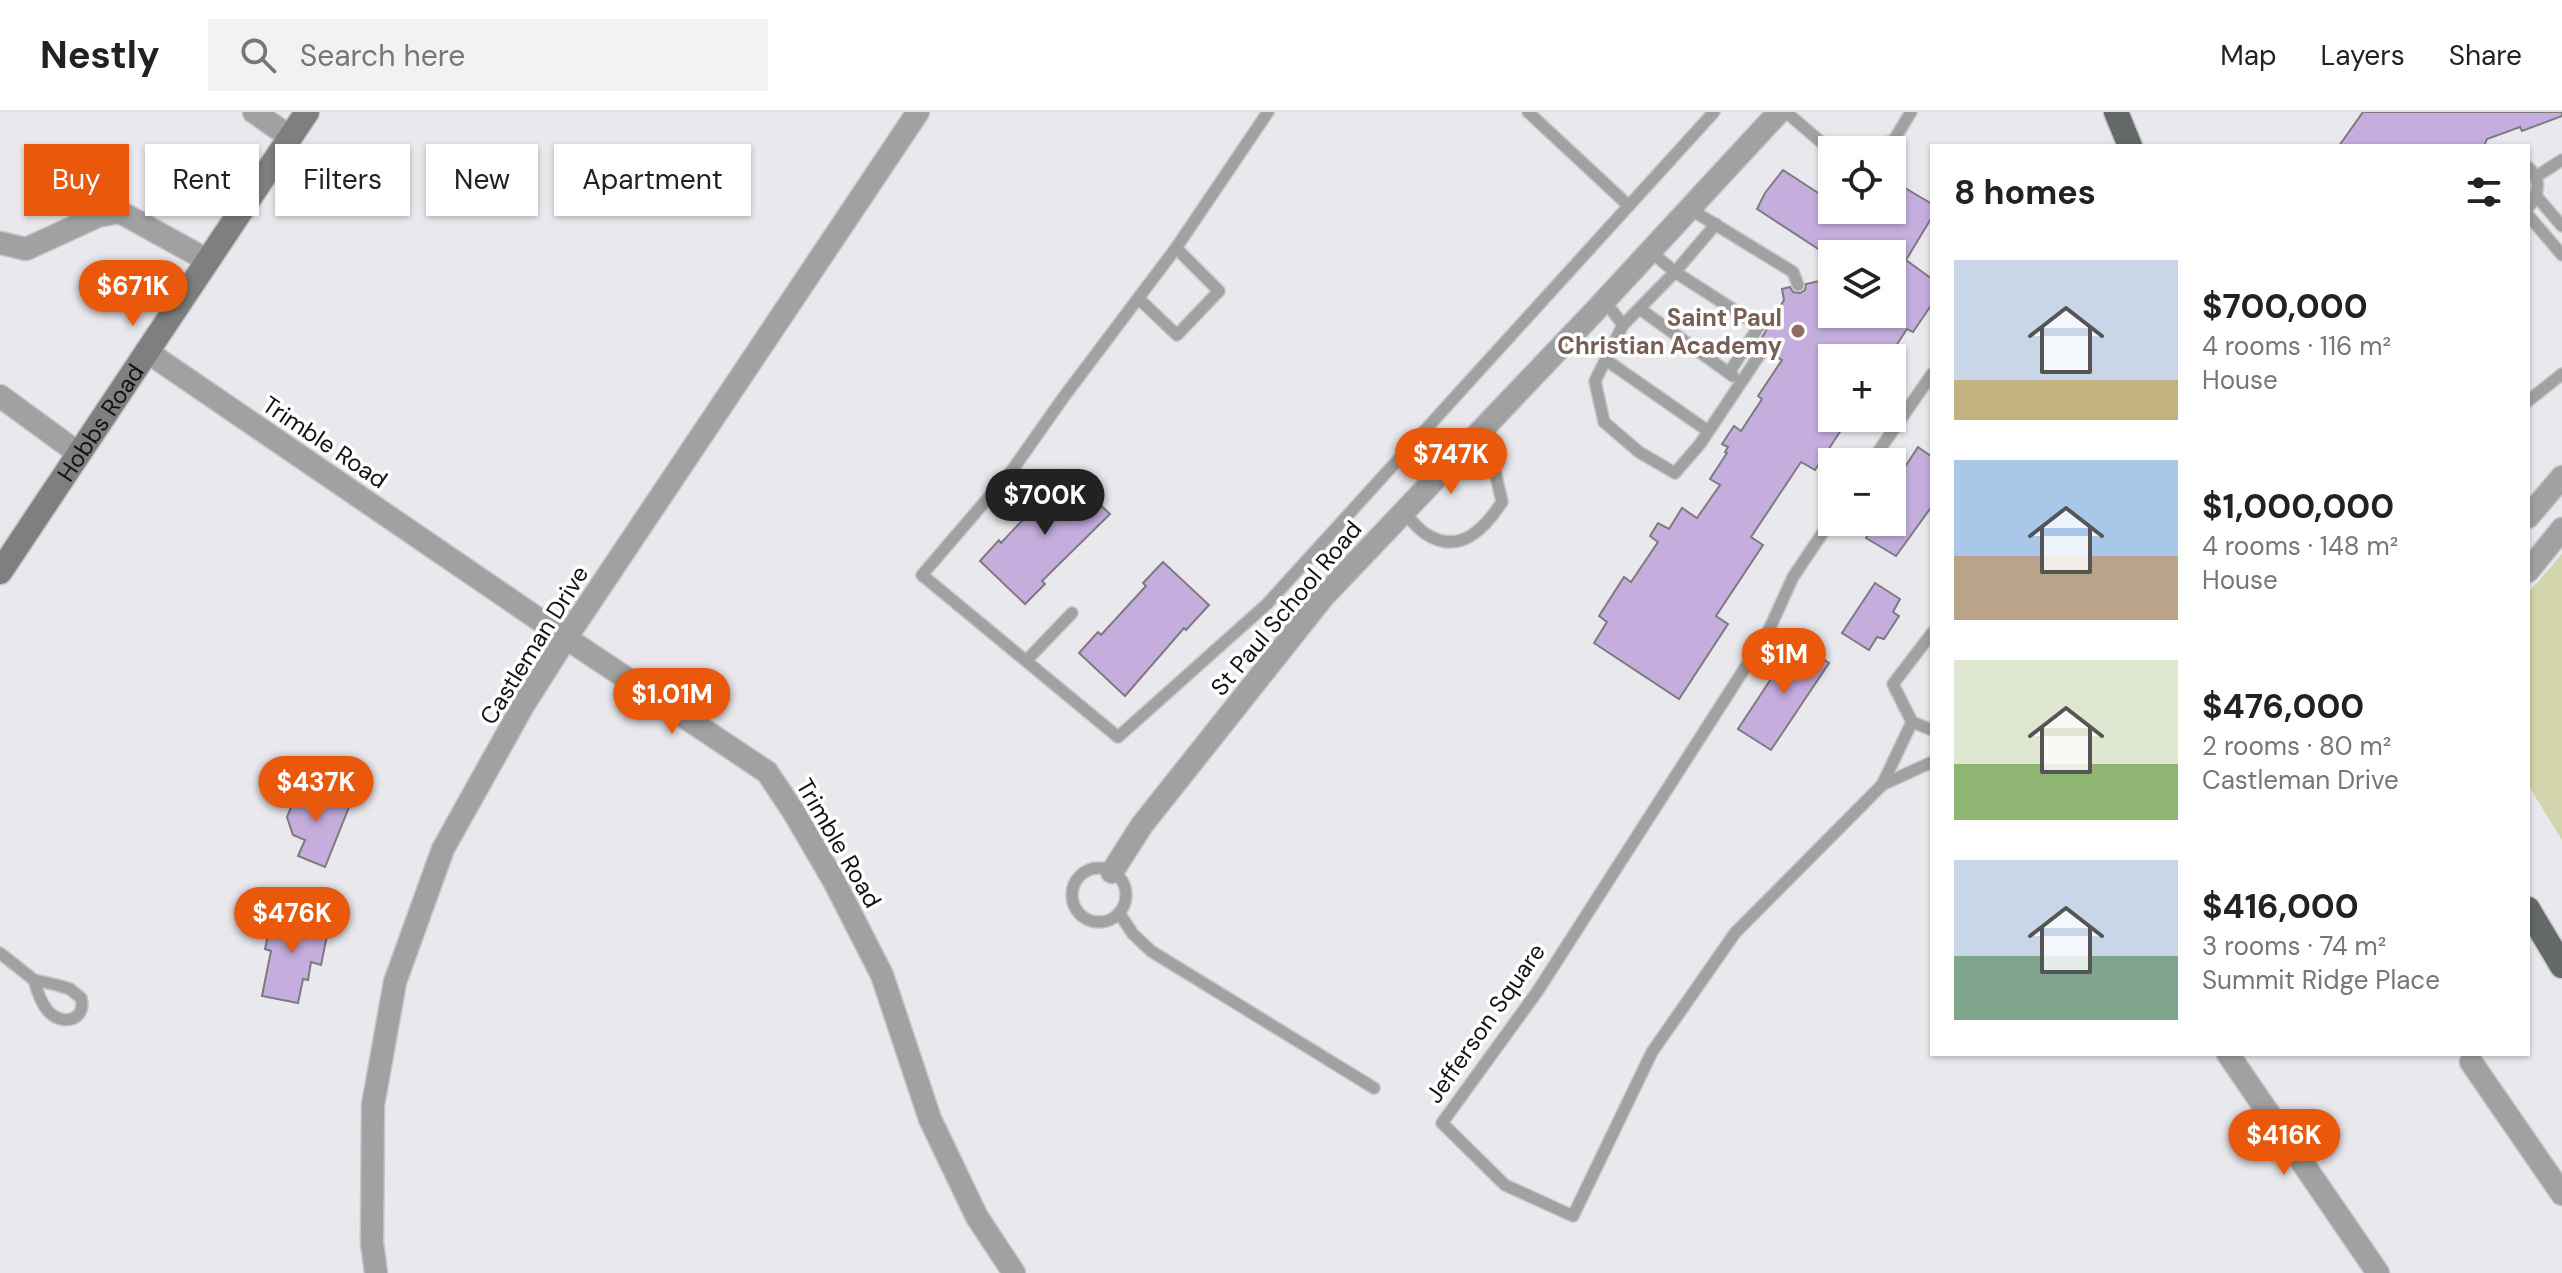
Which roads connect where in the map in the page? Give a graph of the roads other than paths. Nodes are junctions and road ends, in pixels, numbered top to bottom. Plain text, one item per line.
1 (254, 112) edge
2 (918, 112) edge
3 (1268, 112) edge
4 (1528, 112) edge
5 (1714, 112) edge
6 (1779, 112) edge
7 (1786, 112) edge
8 (1911, 112) edge
9 (2116, 112) edge
10 (305, 113) edge
11 (1896, 136) edge
12 (290, 137) junction
13 (1818, 139) edge
14 (2129, 144) edge
15 (2562, 160) edge
16 (2532, 171) edge
17 (2537, 197) junction
18 (1628, 205) junction
19 (2530, 206) edge
20 (1690, 209) junction
21 (2530, 217) edge
22 (1716, 224) junction
23 (2562, 226) edge
24 (0, 243) edge
25 (1176, 248) junction
26 (1650, 251) junction
27 (2562, 255) edge
28 (207, 260) junction
29 (1675, 272) junction
30 (1798, 285) dead end
31 (1139, 299) junction
32 (1604, 300) junction
33 (1640, 309) junction
34 (1623, 325) junction
35 (1764, 348) dead end
36 (146, 351) junction
37 (1606, 360) junction
38 (1729, 373) junction
39 (2562, 374) edge
40 (1930, 377) edge
41 (1741, 382) junction
42 (0, 396) edge
43 (2530, 399) edge
44 (1708, 431) junction
45 (1470, 442) junction
46 (1881, 448) edge
47 (78, 453) junction
48 (2562, 477) edge
49 (1403, 513) junction
50 (2530, 515) edge
51 (2562, 529) edge
52 (1821, 536) edge
53 (2530, 569) edge
54 (0, 572) edge
55 (1072, 613) dead end
56 (1930, 636) edge
57 (566, 638) junction
58 (1026, 661) junction
59 (1912, 722) junction
60 (1930, 729) edge
61 (1930, 763) edge
62 (1882, 785) junction
63 (1112, 872) junction
64 (2530, 912) edge
65 (1119, 913) junction
66 (0, 953) edge
67 (2562, 966) edge
68 (34, 980) junction
69 (2229, 1056) edge
70 (2471, 1062) dead end
71 (1374, 1088) dead end
72 (2562, 1194) edge
73 (376, 1273) edge
74 (1014, 1273) edge
75 (2378, 1273) edge

1 - 12 street
2 - 57 street, Castleman Drive
3 - 25 lane
4 - 18 lane
5 - 18 lane
6 - 20 street, St Paul School Road
7 - 13 lane
8 - 11 lane
9 - 14 main road
10 - 12 street, Hobbs Road
12 - 28 street, Hobbs Road
15 - 16 lane
16 - 17 lane
17 - 19 lane
17 - 23 lane
18 - 58 lane
20 - 22 lane
20 - 26 street, St Paul School Road
21 - 27 lane
22 - 29 lane
22 - 30 lane
24 - 28 street
25 - 31 lane
25 - 31 lane
26 - 29 lane
26 - 32 street, St Paul School Road
28 - 36 street, Hobbs Road
29 - 33 lane
29 - 38 lane
31 - 58 lane
32 - 34 lane
32 - 45 street, St Paul School Road
33 - 34 lane
33 - 38 lane
34 - 37 lane
35 - 41 lane
36 - 47 street, Hobbs Road
36 - 57 street, Trimble Road
37 - 44 lane
37 - 44 lane
38 - 41 lane
39 - 43 lane
40 - 46 lane
41 - 44 lane
42 - 47 street
45 - 49 street, St Paul School Road
45 - 49 lane
47 - 54 street, Hobbs Road
48 - 50 street
49 - 63 street, St Paul School Road
51 - 53 street
52 - 62 lane, Jefferson Square
55 - 58 lane
56 - 59 lane
57 - 73 street, Castleman Drive
57 - 74 street, Trimble Road
59 - 60 lane
59 - 62 lane, Jefferson Square
61 - 62 lane, Jefferson Square
63 - 65 lane
63 - 65 lane
64 - 67 main road
65 - 71 lane
66 - 68 lane
68 - 68 lane
69 - 75 street
70 - 72 street

